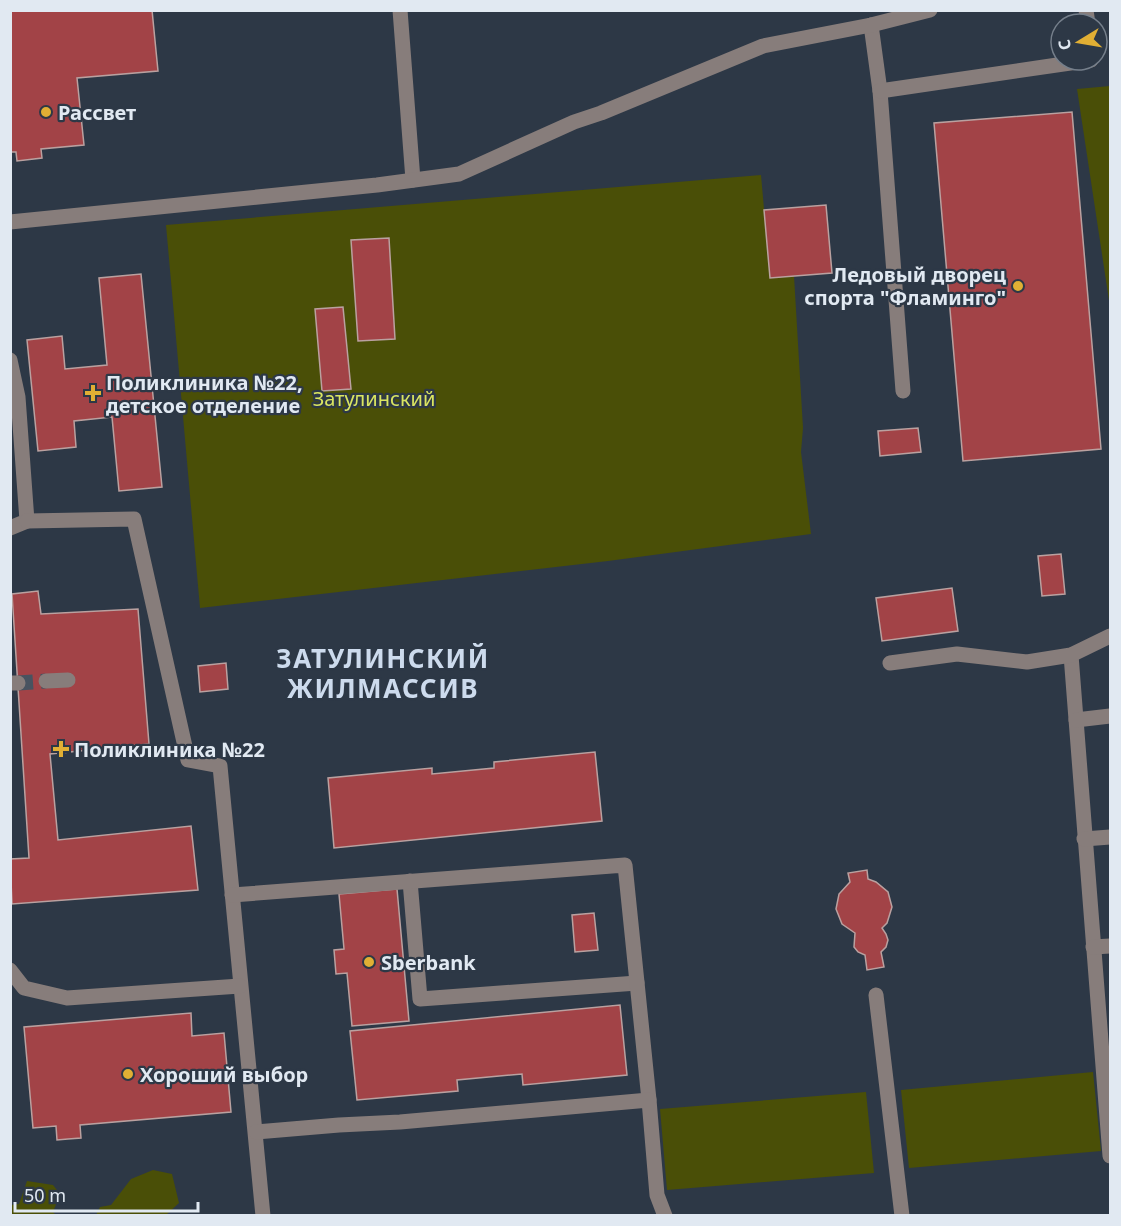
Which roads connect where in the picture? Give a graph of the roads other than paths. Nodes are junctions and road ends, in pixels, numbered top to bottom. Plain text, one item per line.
1 (400, 10) edge
2 (930, 10) edge
3 (871, 25) junction
4 (1049, 66) edge
5 (880, 91) junction
6 (413, 180) junction
7 (10, 222) edge
8 (10, 360) edge
9 (903, 391) dead end
10 (27, 520) junction
11 (10, 528) edge
12 (1110, 636) edge
13 (1071, 655) junction
14 (890, 663) dead end
15 (68, 680) dead end
16 (46, 681) tunnel mouth
17 (1110, 716) edge
18 (1076, 720) junction
19 (1110, 837) edge
20 (1084, 839) junction
21 (410, 881) junction
22 (232, 895) junction
23 (1110, 946) edge
24 (1093, 947) junction
25 (10, 970) edge
26 (637, 983) junction
27 (240, 986) junction
28 (876, 995) dead end
29 (649, 1100) junction
30 (256, 1132) junction
31 (1110, 1156) edge
32 (263, 1215) edge
33 (665, 1215) edge
34 (902, 1215) edge

1 - 6 street
2 - 3 street
3 - 5 street
3 - 6 street
4 - 5 street
5 - 9 street
6 - 7 street
8 - 10 street
10 - 11 street
10 - 22 street
12 - 13 street
13 - 14 street
13 - 18 street
15 - 16 street
17 - 18 street
18 - 20 street
19 - 20 street
20 - 24 street
21 - 22 street
21 - 26 street
21 - 26 street
22 - 27 street
23 - 24 street
24 - 31 street
25 - 27 street
26 - 29 street
27 - 30 street
28 - 34 street
29 - 30 street
29 - 33 street
30 - 32 street

